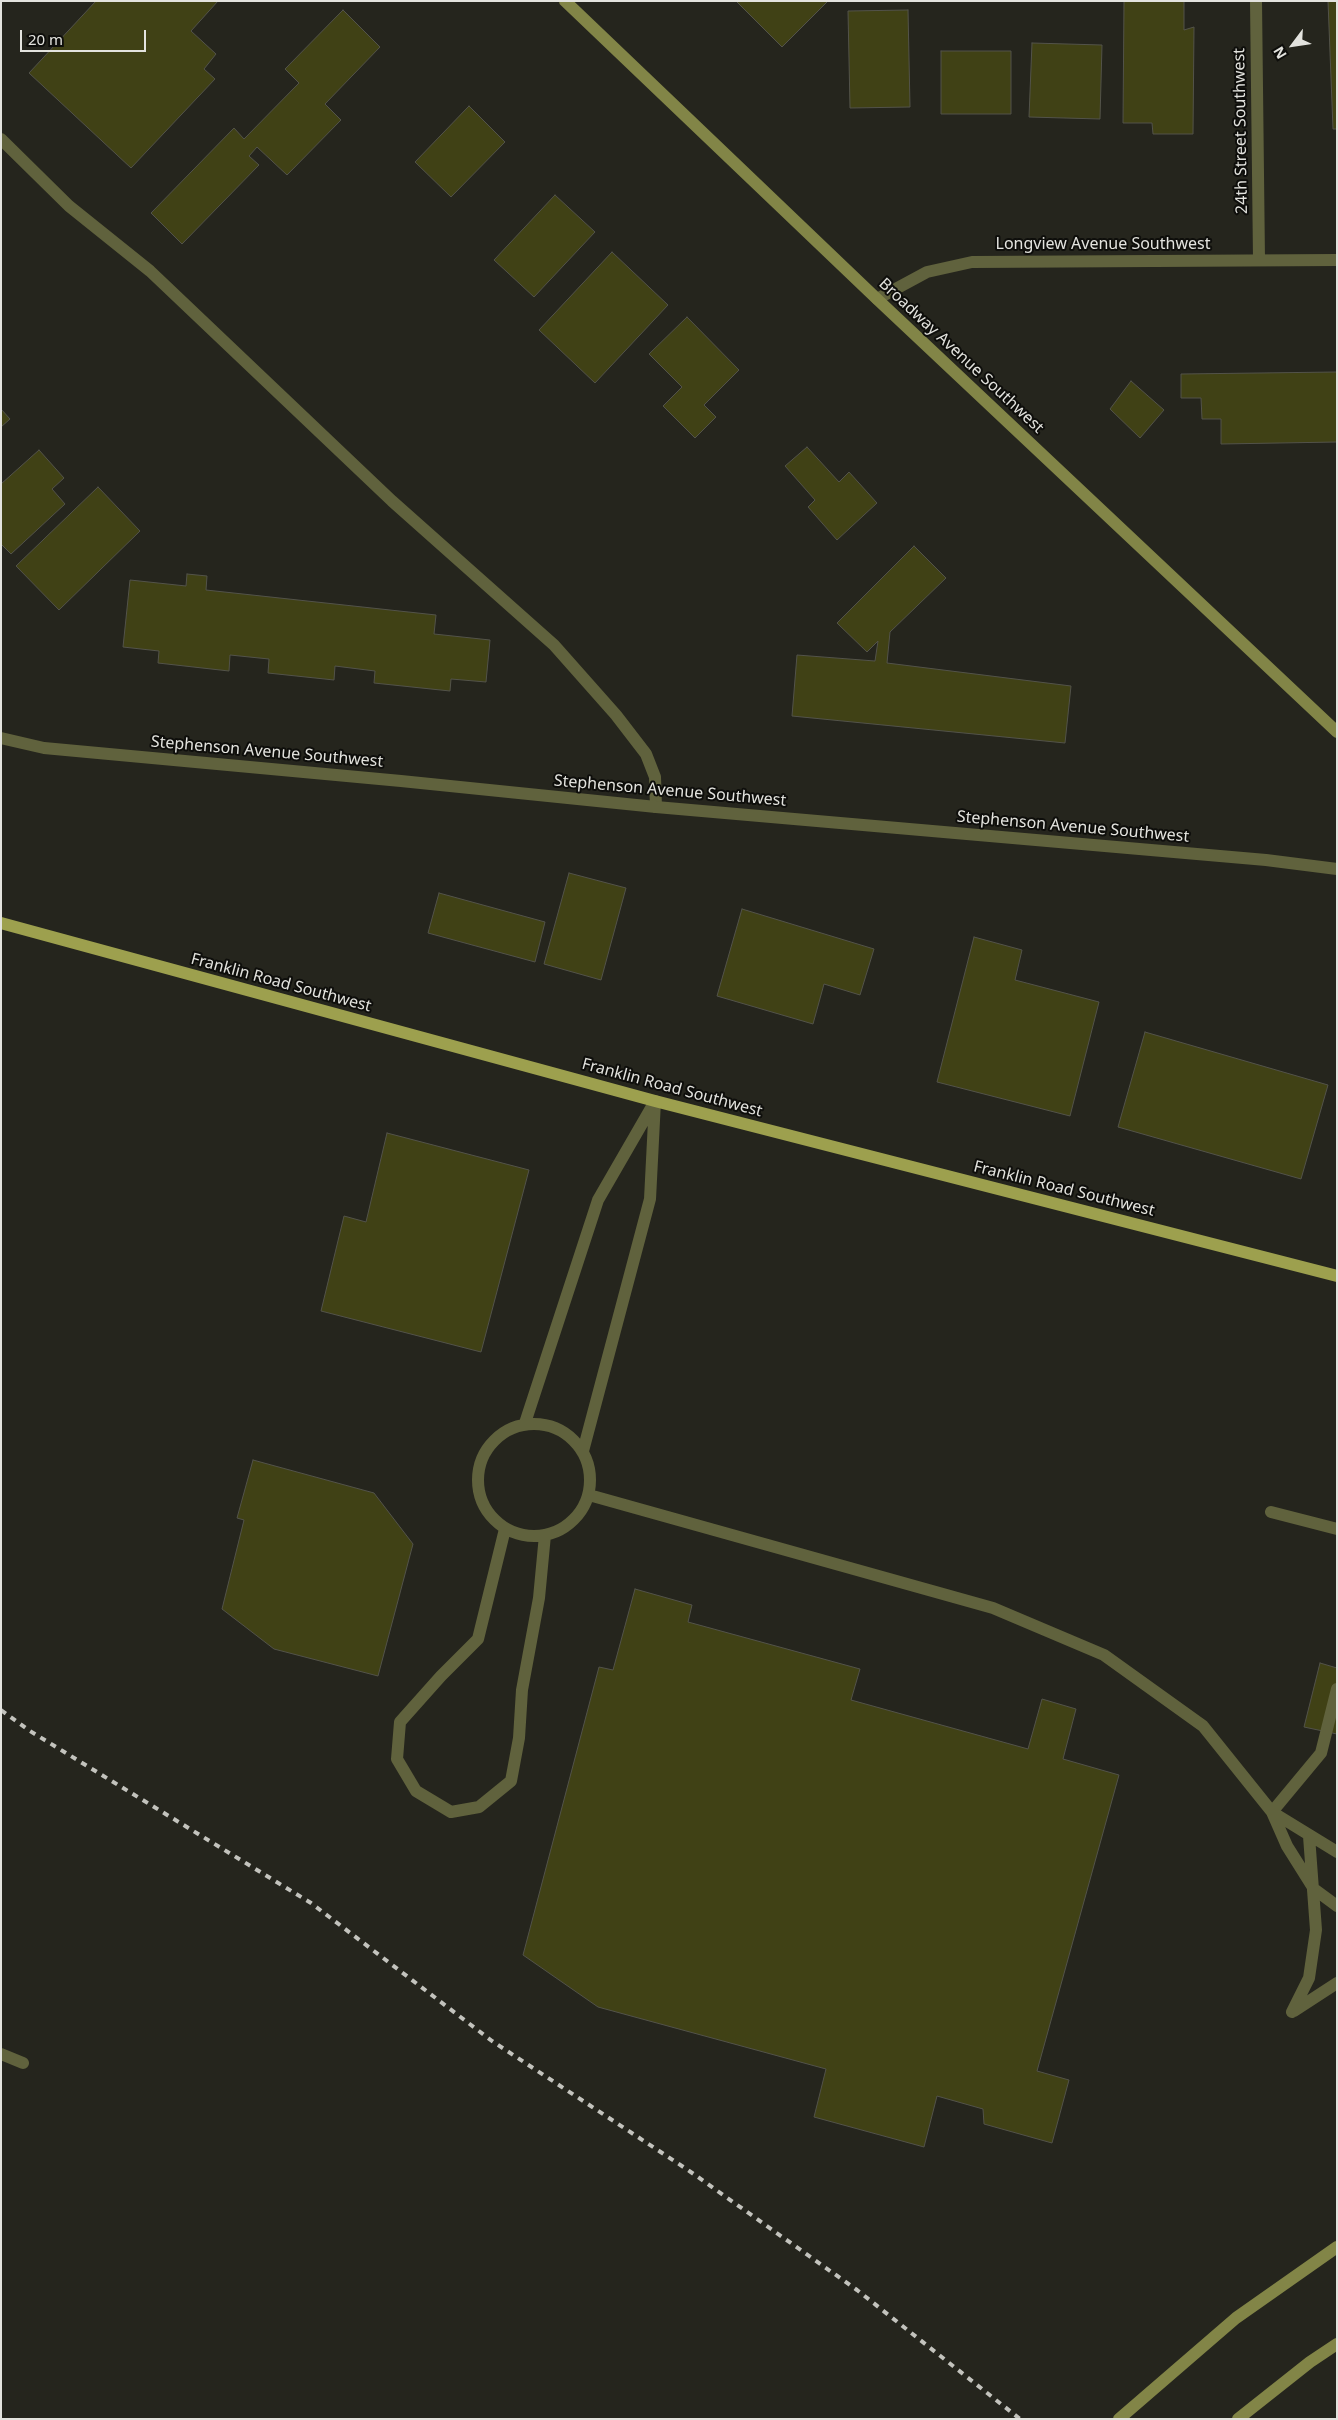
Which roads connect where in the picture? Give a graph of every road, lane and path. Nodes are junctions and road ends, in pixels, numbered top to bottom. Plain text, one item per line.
1 (565, 1) edge
2 (1256, 1) edge
3 (1, 139) edge
4 (1259, 260) junction
5 (1337, 260) edge
6 (877, 299) junction
7 (1337, 732) edge
8 (1, 738) edge
9 (656, 807) junction
10 (1337, 868) edge
11 (1, 924) edge
12 (656, 1101) junction
13 (1337, 1276) edge
14 (525, 1424) junction
15 (583, 1451) junction
16 (589, 1495) junction
17 (1271, 1512) dead end
18 (505, 1529) junction
19 (1337, 1529) edge
20 (545, 1535) junction
21 (1337, 1689) edge
22 (1272, 1812) junction
23 (1309, 1836) junction
24 (1337, 1852) edge
25 (1314, 1889) junction
26 (1337, 1906) edge
27 (1337, 1983) edge
28 (1, 2054) edge
29 (23, 2063) dead end
30 (1337, 2247) edge
31 (1337, 2344) edge
32 (1119, 2419) edge
33 (1238, 2419) edge

1 - 6 street, Broadway Avenue Southwest
2 - 4 street, 24th Street Southwest
3 - 9 street
4 - 5 street, Longview Avenue Southwest
4 - 6 street, Longview Avenue Southwest
6 - 7 street, Broadway Avenue Southwest
8 - 9 street, Stephenson Avenue Southwest
9 - 10 street, Stephenson Avenue Southwest
11 - 12 main road, Franklin Road Southwest
12 - 13 main road, Franklin Road Southwest
12 - 14 street
12 - 15 street
14 - 15 street
14 - 18 street
15 - 16 street
16 - 20 street
16 - 22 street
17 - 19 street
18 - 20 street
18 - 20 street
21 - 22 street
22 - 23 street
22 - 25 street
23 - 24 street
23 - 25 street
25 - 26 street
25 - 27 street
28 - 29 street
30 - 32 street
31 - 33 street

